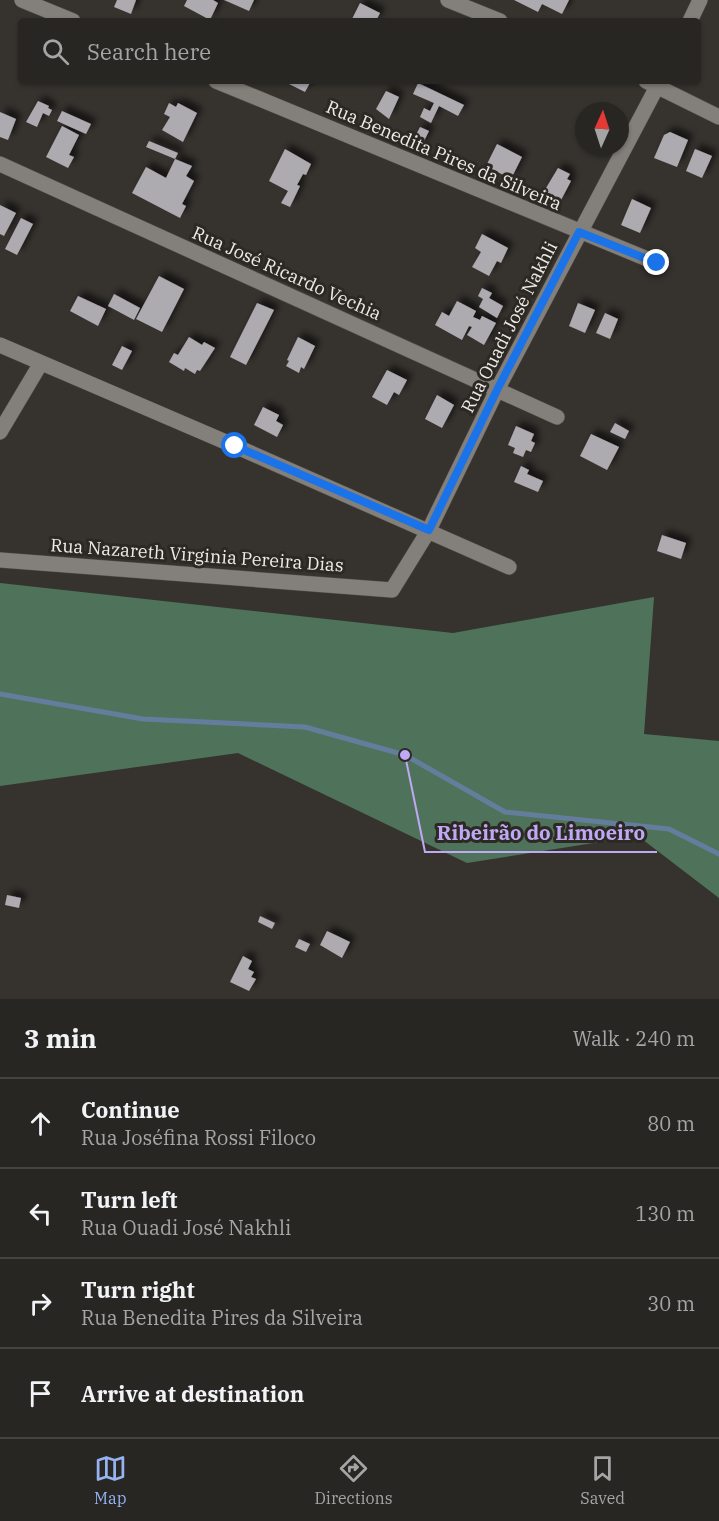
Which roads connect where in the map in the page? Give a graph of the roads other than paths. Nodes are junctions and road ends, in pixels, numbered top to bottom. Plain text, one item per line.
1 (22, 0) edge
2 (448, 0) edge
3 (700, 0) edge
4 (66, 18) edge
5 (493, 18) edge
6 (691, 18) edge
7 (223, 84) edge
8 (653, 84) edge
9 (658, 84) edge
10 (719, 117) edge
11 (0, 164) edge
12 (579, 232) junction
13 (657, 263) dead end
14 (0, 345) edge
15 (41, 363) junction
16 (497, 390) junction
17 (557, 417) dead end
18 (0, 432) edge
19 (429, 530) junction
20 (0, 560) edge
21 (509, 567) dead end
22 (392, 590) joint

1 - 4 street
2 - 5 street
3 - 6 street
7 - 12 street, Rua Benedita Pires da Silveira
8 - 12 street, Rua Ouadi José Nakhli
9 - 10 street
11 - 16 street, Rua José Ricardo Vechia
12 - 13 street, Rua Benedita Pires da Silveira
12 - 16 street, Rua Ouadi José Nakhli
14 - 15 street
15 - 18 street
15 - 19 street
16 - 17 street, Rua José Ricardo Vechia
16 - 19 street, Rua Ouadi José Nakhli
19 - 21 street
19 - 22 street, Rua Ouadi José Nakhli
20 - 22 street, Rua Nazareth Virginia Pereira Dias

